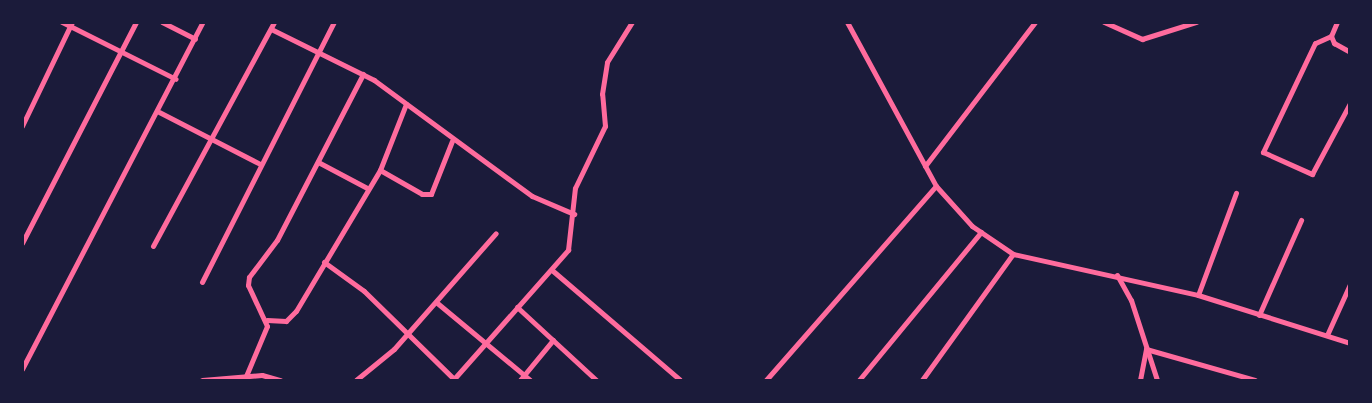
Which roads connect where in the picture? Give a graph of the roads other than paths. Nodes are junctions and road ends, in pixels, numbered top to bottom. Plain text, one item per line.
1 (62, 22) edge
2 (136, 22) edge
3 (162, 22) edge
4 (203, 22) edge
5 (274, 22) edge
6 (334, 22) edge
7 (632, 22) edge
8 (1034, 22) edge
9 (1104, 22) edge
10 (1196, 22) edge
11 (1337, 22) edge
12 (849, 23) edge
13 (71, 25) edge
14 (271, 29) junction
15 (1331, 36) junction
16 (195, 39) junction
17 (1350, 52) edge
18 (121, 53) junction
19 (317, 54) junction
20 (363, 74) junction
21 (176, 78) junction
22 (1350, 102) edge
23 (406, 104) junction
24 (159, 112) junction
25 (22, 126) edge
26 (213, 141) junction
27 (452, 141) junction
28 (318, 162) junction
29 (260, 164) junction
30 (925, 166) junction
31 (380, 170) junction
32 (936, 186) junction
33 (367, 188) junction
34 (1236, 193) dead end
35 (574, 214) junction
36 (1301, 220) dead end
37 (981, 232) junction
38 (496, 233) dead end
39 (22, 243) edge
40 (153, 246) dead end
41 (1013, 254) junction
42 (324, 262) junction
43 (553, 272) junction
44 (1117, 274) junction
45 (202, 282) dead end
46 (1350, 284) edge
47 (1198, 295) junction
48 (436, 302) junction
49 (517, 307) junction
50 (1259, 315) junction
51 (267, 320) junction
52 (407, 334) junction
53 (1326, 335) junction
54 (553, 340) junction
55 (1350, 343) edge
56 (484, 344) junction
57 (1146, 349) junction
58 (22, 369) edge
59 (246, 376) junction
60 (522, 378) edge
61 (202, 380) edge
62 (280, 380) edge
63 (356, 380) edge
64 (454, 380) edge
65 (530, 380) edge
66 (596, 380) edge
67 (680, 380) edge
68 (766, 380) edge
69 (859, 380) edge
70 (922, 380) edge
71 (1140, 380) edge
72 (1157, 380) edge
73 (1255, 380) edge

1 - 13 street
2 - 18 street
3 - 16 street
4 - 16 street
5 - 14 street
6 - 19 street
7 - 35 street
8 - 30 street
9 - 10 street
11 - 15 street
12 - 30 street
13 - 18 street
13 - 25 street
14 - 19 street
14 - 26 street
15 - 17 street
15 - 22 street
16 - 21 street
18 - 21 street
18 - 39 street
19 - 20 street
19 - 29 street
20 - 23 street
20 - 28 street
21 - 24 street
23 - 27 street
23 - 31 street
24 - 26 street
24 - 58 street
26 - 29 street
26 - 40 street
27 - 31 street
27 - 35 street
28 - 33 street
28 - 51 street
29 - 45 street
30 - 32 street
31 - 33 street
32 - 37 street
32 - 68 street
33 - 42 street
34 - 47 street
35 - 43 street
36 - 50 street
37 - 41 street
37 - 69 street
38 - 48 street
41 - 44 street
41 - 70 street
42 - 51 street
42 - 52 street
43 - 49 street
43 - 67 street
44 - 47 street
44 - 57 street
46 - 53 street
47 - 50 street
48 - 52 street
48 - 56 street
49 - 54 street
49 - 56 street
50 - 53 street
51 - 59 street
52 - 63 street
52 - 64 street
53 - 55 street
54 - 60 street
54 - 66 street
56 - 60 street
56 - 64 street
57 - 71 street
57 - 72 street
57 - 73 street
59 - 61 street
59 - 62 street
60 - 65 street

